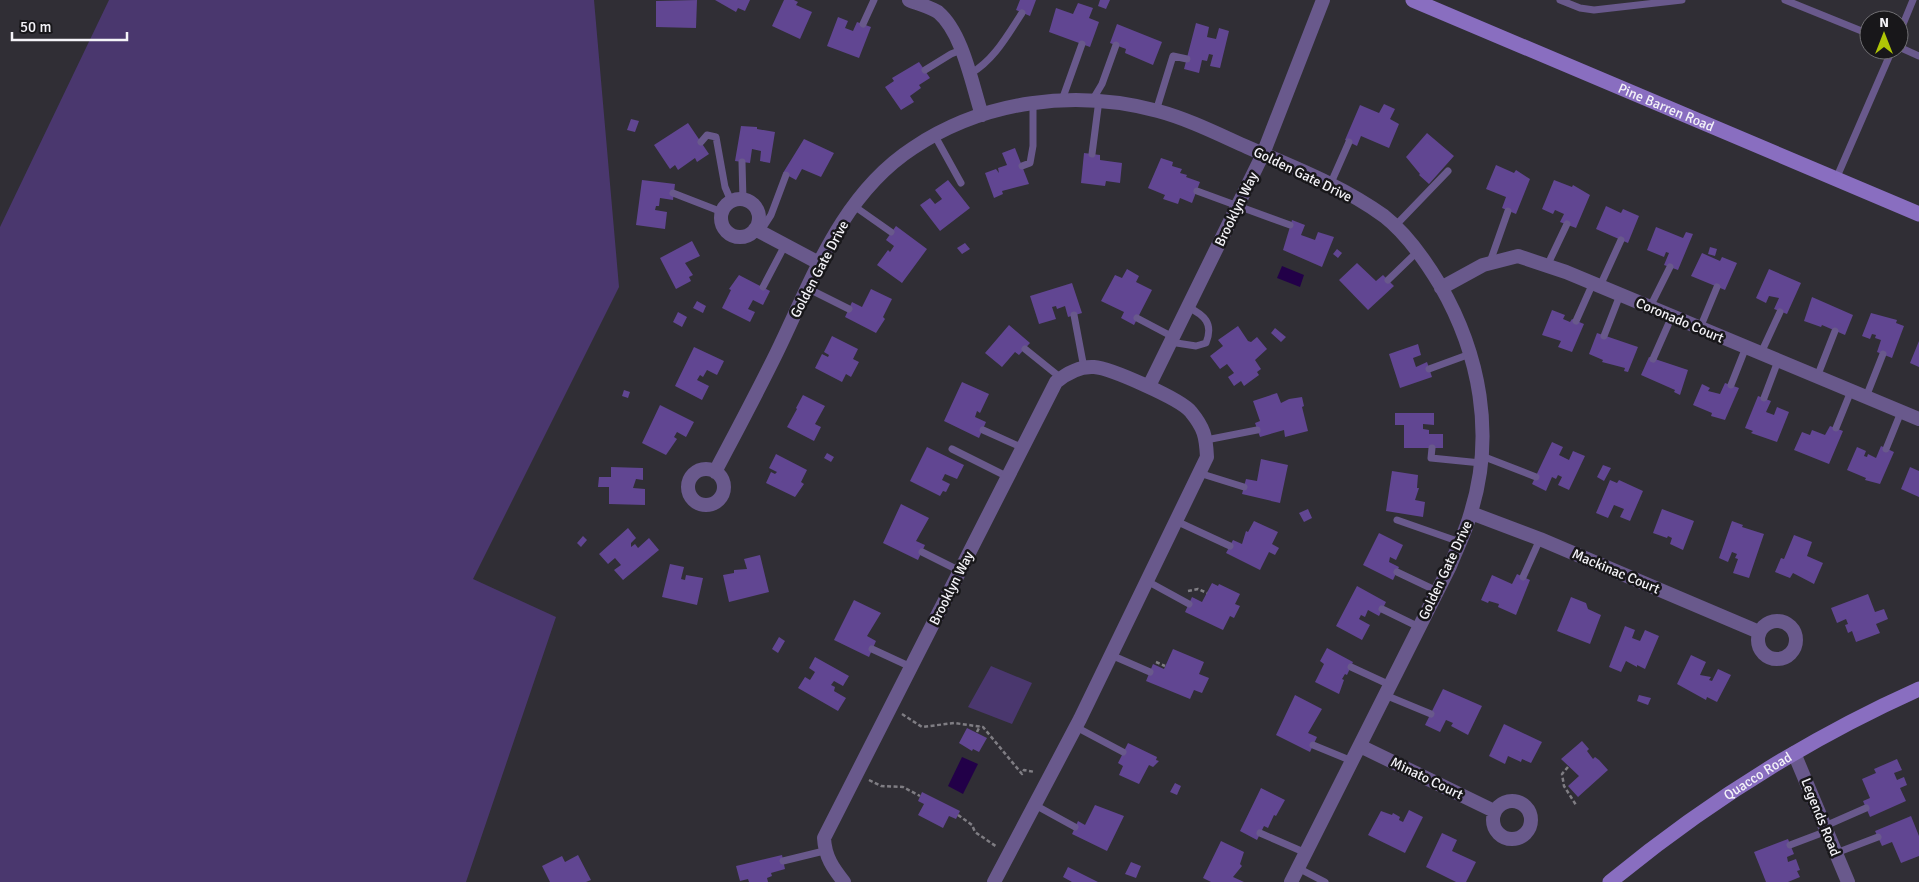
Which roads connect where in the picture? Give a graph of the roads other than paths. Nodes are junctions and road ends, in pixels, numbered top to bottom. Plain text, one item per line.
1 (874, 0) edge
2 (909, 0) edge
3 (1323, 0) edge
4 (1413, 0) edge
5 (1560, 0) edge
6 (1682, 0) edge
7 (1785, 0) edge
8 (1803, 4) edge
9 (933, 5) edge
10 (1022, 13) dead end
11 (863, 24) dead end
12 (1859, 29) edge
13 (1082, 44) dead end
14 (1116, 45) dead end
15 (961, 50) junction
16 (1187, 59) dead end
17 (1888, 60) edge
18 (925, 70) dead end
19 (969, 74) junction
20 (1062, 100) junction
21 (1096, 100) junction
22 (1033, 104) junction
23 (1156, 111) junction
24 (982, 115) junction
25 (935, 136) junction
26 (701, 142) dead end
27 (1349, 142) dead end
28 (1092, 154) dead end
29 (1263, 154) junction
30 (742, 162) dead end
31 (1022, 166) dead end
32 (1448, 171) dead end
33 (786, 175) dead end
34 (1836, 180) junction
35 (961, 183) dead end
36 (1330, 184) junction
37 (1197, 191) dead end
38 (673, 193) dead end
39 (732, 204) junction
40 (854, 206) junction
41 (1237, 206) junction
42 (1508, 211) dead end
43 (1919, 214) edge
44 (1567, 224) dead end
45 (1290, 225) dead end
46 (1395, 226) junction
47 (758, 230) junction
48 (892, 232) dead end
49 (1621, 240) dead end
50 (785, 244) junction
51 (1417, 252) junction
52 (819, 263) junction
53 (1490, 263) junction
54 (1547, 266) junction
55 (1670, 267) dead end
56 (1388, 280) dead end
57 (1596, 285) junction
58 (763, 287) dead end
59 (1718, 287) dead end
60 (807, 288) junction
61 (1441, 288) junction
62 (1620, 295) junction
63 (1188, 306) junction
64 (1650, 307) junction
65 (849, 309) dead end
66 (1780, 312) dead end
67 (1074, 316) dead end
68 (1672, 316) junction
69 (1137, 318) dead end
70 (1576, 321) dead end
71 (1700, 328) junction
72 (1835, 331) dead end
73 (1604, 336) dead end
74 (1172, 339) junction
75 (1746, 347) junction
76 (1025, 349) dead end
77 (1760, 353) junction
78 (1470, 354) junction
79 (1883, 354) dead end
80 (1653, 359) dead end
81 (1778, 361) junction
82 (1084, 368) junction
83 (1429, 369) dead end
84 (1817, 377) junction
85 (1061, 378) junction
86 (1731, 385) dead end
87 (1149, 386) junction
88 (1851, 391) junction
89 (1866, 397) junction
90 (1764, 398) dead end
91 (1900, 412) junction
92 (1918, 416) edge
93 (1836, 428) dead end
94 (983, 430) dead end
95 (1257, 430) dead end
96 (1206, 440) junction
97 (1023, 448) junction
98 (1432, 448) dead end
99 (952, 449) dead end
100 (1886, 449) dead end
101 (1481, 460) junction
102 (715, 472) dead end
103 (1199, 473) junction
104 (1008, 477) junction
105 (1536, 477) dead end
106 (1244, 487) dead end
107 (1471, 513) junction
108 (1397, 520) dead end
109 (1176, 521) junction
110 (1540, 539) junction
111 (1460, 542) junction
112 (1230, 546) dead end
113 (922, 552) dead end
114 (960, 571) junction
115 (1397, 572) dead end
116 (1523, 577) dead end
117 (1147, 581) junction
118 (1437, 591) junction
119 (1189, 604) dead end
120 (1382, 608) dead end
121 (1419, 627) junction
122 (1759, 632) dead end
123 (872, 649) dead end
124 (1111, 655) junction
125 (911, 667) junction
126 (1351, 668) dead end
127 (1150, 672) dead end
128 (1919, 689) edge
129 (1387, 690) junction
130 (1431, 714) dead end
131 (1076, 728) junction
132 (1313, 744) dead end
133 (1360, 746) junction
134 (1124, 752) dead end
135 (1794, 753) junction
136 (1352, 761) junction
137 (1035, 805) junction
138 (1866, 808) dead end
139 (1494, 811) dead end
140 (1075, 827) dead end
141 (1826, 828) junction
142 (1260, 834) dead end
143 (1878, 837) dead end
144 (1790, 845) dead end
145 (824, 850) junction
146 (1306, 852) junction
147 (1836, 853) junction
148 (783, 861) dead end
149 (1298, 868) junction
150 (996, 881) edge
151 (844, 882) edge
152 (1291, 882) edge
153 (1325, 882) edge
154 (1610, 882) edge
155 (1848, 882) edge

1 - 11 lane
2 - 9 street
3 - 29 street, Brooklyn Way
4 - 34 main road, Pine Barren Road
5 - 6 lane
7 - 8 lane
8 - 12 lane
9 - 15 street
10 - 19 lane
13 - 20 lane
14 - 21 lane
15 - 18 lane
15 - 19 street
16 - 23 lane
17 - 34 lane
19 - 24 street
20 - 21 street, Golden Gate Drive
20 - 22 street, Golden Gate Drive
21 - 23 street, Golden Gate Drive
21 - 28 lane
22 - 24 street, Golden Gate Drive
22 - 31 lane
23 - 29 street, Golden Gate Drive
24 - 25 street, Golden Gate Drive
25 - 35 lane
25 - 40 street, Golden Gate Drive
26 - 39 lane
27 - 36 lane
29 - 36 street, Golden Gate Drive
29 - 41 street, Brooklyn Way
30 - 39 lane
32 - 46 lane
33 - 47 lane
34 - 43 main road, Pine Barren Road
36 - 46 street, Golden Gate Drive
37 - 41 lane
38 - 39 lane
39 - 47 street
39 - 47 street
40 - 48 lane
40 - 52 street, Golden Gate Drive
41 - 45 lane
41 - 63 street, Brooklyn Way
42 - 53 lane
44 - 54 lane
46 - 51 street, Golden Gate Drive
47 - 50 street
49 - 57 lane
50 - 52 street
50 - 58 lane
51 - 56 lane
51 - 61 street, Golden Gate Drive
52 - 60 street, Golden Gate Drive
53 - 54 street, Coronado Court
53 - 61 street, Coronado Court
54 - 57 street, Coronado Court
55 - 64 lane
57 - 62 street, Coronado Court
57 - 70 lane
59 - 71 lane
60 - 65 lane
60 - 102 street, Golden Gate Drive
61 - 78 street, Golden Gate Drive
62 - 64 street, Coronado Court
62 - 73 lane
63 - 74 street, Brooklyn Way
63 - 74 lane
64 - 68 street, Coronado Court
66 - 77 lane
67 - 82 lane
68 - 71 street, Coronado Court
68 - 80 lane
69 - 74 lane
71 - 75 street, Coronado Court
72 - 84 lane
74 - 87 street, Brooklyn Way
75 - 77 street, Coronado Court
75 - 86 lane
76 - 85 lane
77 - 81 street, Coronado Court
78 - 83 lane
78 - 101 street, Golden Gate Drive
79 - 89 lane
81 - 84 street, Coronado Court
81 - 90 lane
82 - 85 street
82 - 87 street
84 - 88 street, Coronado Court
85 - 97 street, Brooklyn Way
87 - 96 street
88 - 89 street, Coronado Court
88 - 93 lane
89 - 91 street, Coronado Court
91 - 92 street, Coronado Court
91 - 100 lane
94 - 97 lane
95 - 96 lane
96 - 103 street
97 - 104 street, Brooklyn Way
98 - 101 lane
99 - 104 lane
101 - 105 lane
101 - 107 street, Golden Gate Drive
103 - 106 lane
103 - 109 street
104 - 114 street, Brooklyn Way
107 - 110 street, Mackinac Court
107 - 111 street, Golden Gate Drive
108 - 111 lane
109 - 112 lane
109 - 117 street
110 - 116 lane
110 - 122 street, Mackinac Court
111 - 118 street, Golden Gate Drive
113 - 114 lane
114 - 125 street, Brooklyn Way
115 - 118 lane
117 - 119 lane
117 - 124 street
118 - 121 street, Golden Gate Drive
120 - 121 lane
121 - 129 street, Golden Gate Drive
123 - 125 lane
124 - 127 lane
124 - 131 street
125 - 145 street, Brooklyn Way
126 - 129 lane
128 - 135 main road, Quacco Road
129 - 130 lane
129 - 133 street, Golden Gate Drive
131 - 134 lane
131 - 137 street
132 - 136 lane
133 - 136 street, Golden Gate Drive
133 - 139 street, Minato Court
135 - 141 street, Legends Road
135 - 154 main road, Quacco Road
136 - 146 street, Golden Gate Drive
137 - 140 lane
137 - 150 street
138 - 141 lane
141 - 144 lane
141 - 147 street, Legends Road
142 - 146 lane
143 - 147 lane
145 - 148 lane
145 - 151 street
146 - 149 street, Golden Gate Drive
147 - 155 street, Legends Road
149 - 152 street, Golden Gate Drive
149 - 153 lane

